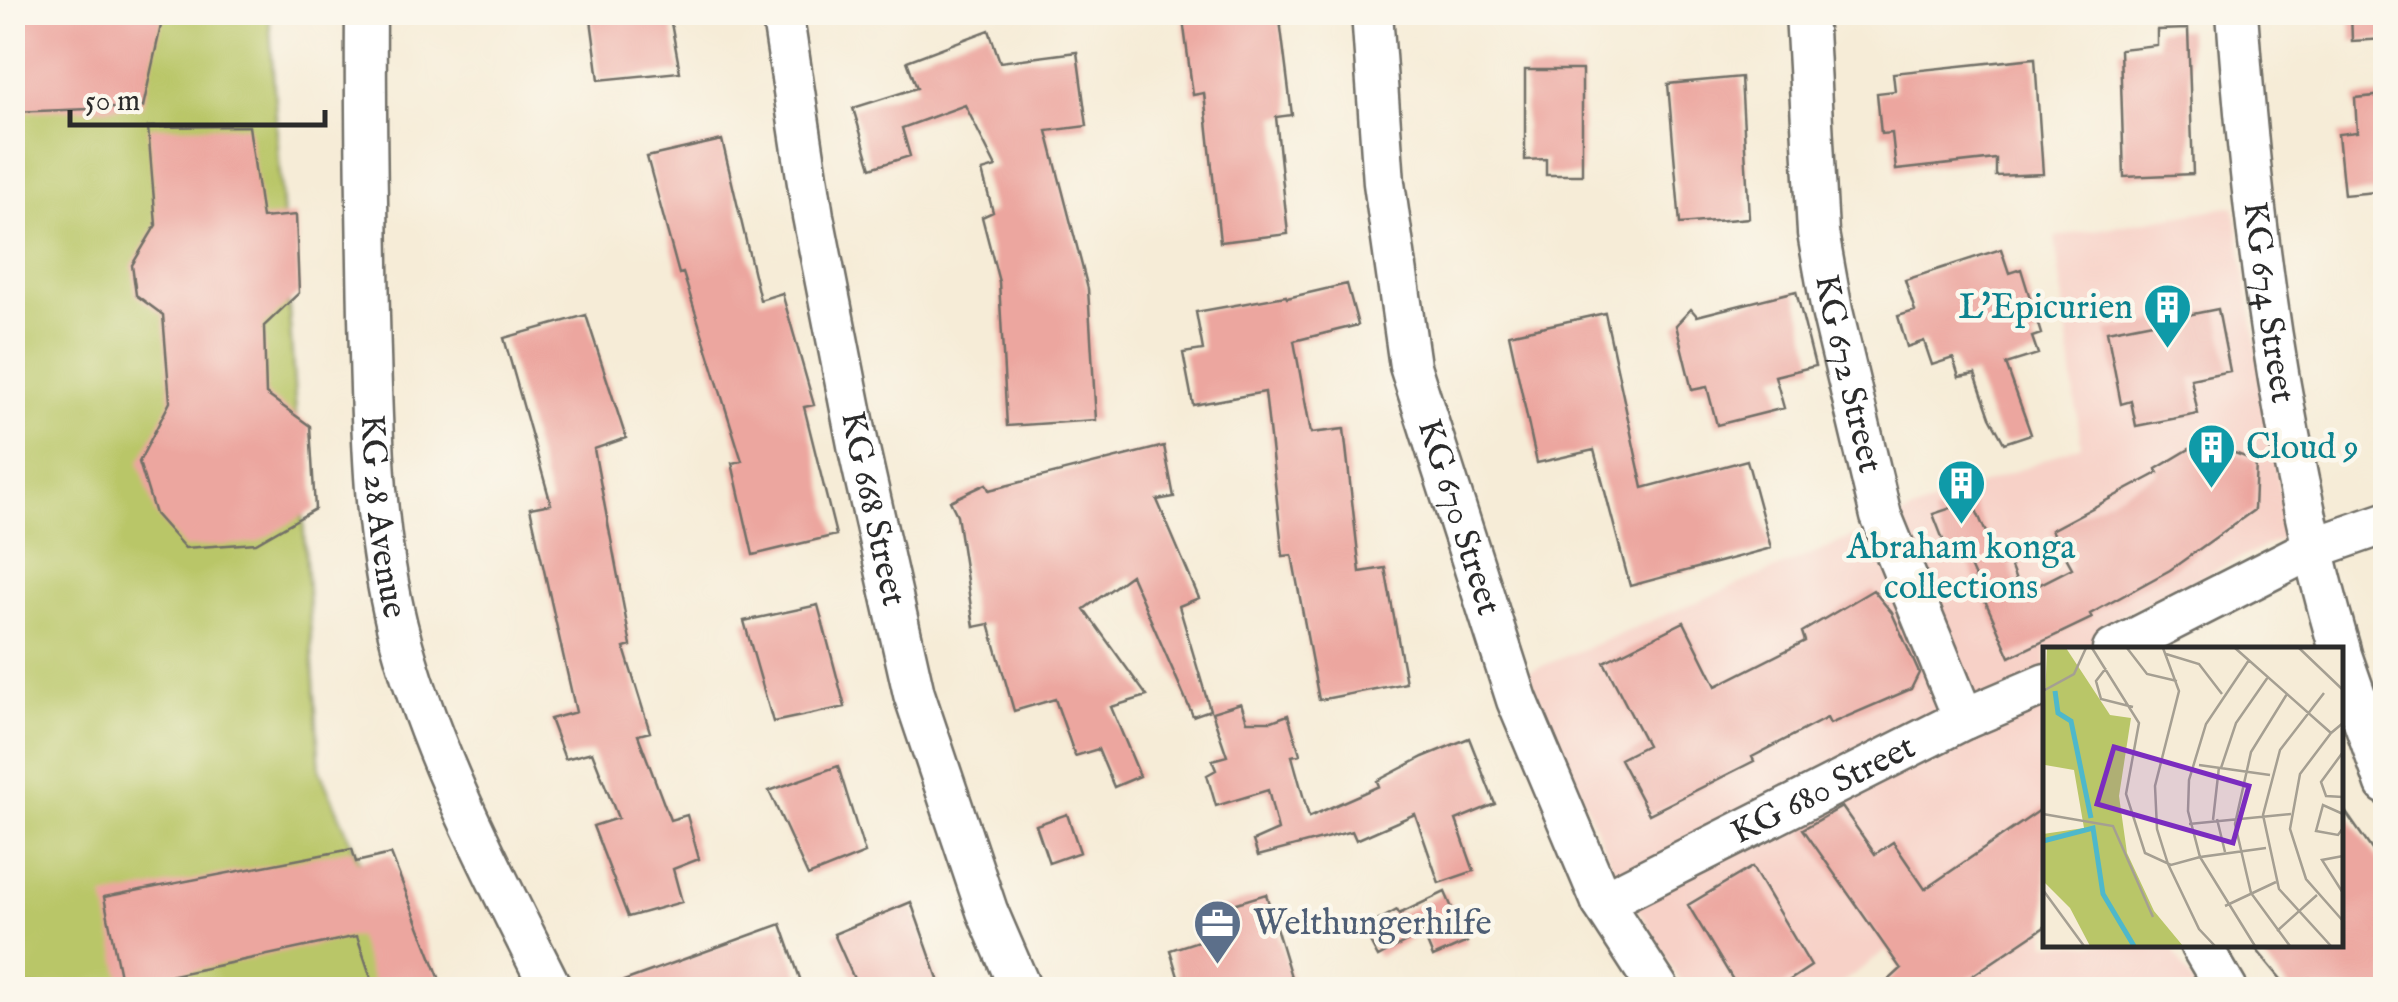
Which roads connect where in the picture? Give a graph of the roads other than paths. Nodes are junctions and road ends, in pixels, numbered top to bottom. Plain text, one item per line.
1 (366, 12) edge
2 (782, 12) edge
3 (1372, 12) edge
4 (1806, 12) edge
5 (2237, 12) edge
6 (2386, 523) edge
7 (2310, 549) junction
8 (2119, 647) edge
9 (2339, 647) edge
10 (2343, 660) edge
11 (2041, 696) edge
12 (1964, 719) junction
13 (2386, 784) edge
14 (1602, 902) junction
15 (2202, 947) edge
16 (552, 990) edge
17 (1021, 990) edge
18 (1659, 990) edge
19 (2227, 990) edge

1 - 16 street, KG 28 Avenue
2 - 17 street, KG 668 Street
3 - 14 street, KG 670 Street
4 - 12 street, KG 672 Street
5 - 7 street, KG 674 Street
6 - 7 street
7 - 8 street
7 - 9 street, KG 674 Street
10 - 13 street, KG 674 Street
11 - 12 street, KG 680 Street
12 - 14 street, KG 680 Street
14 - 18 street, KG 670 Street
15 - 19 street

